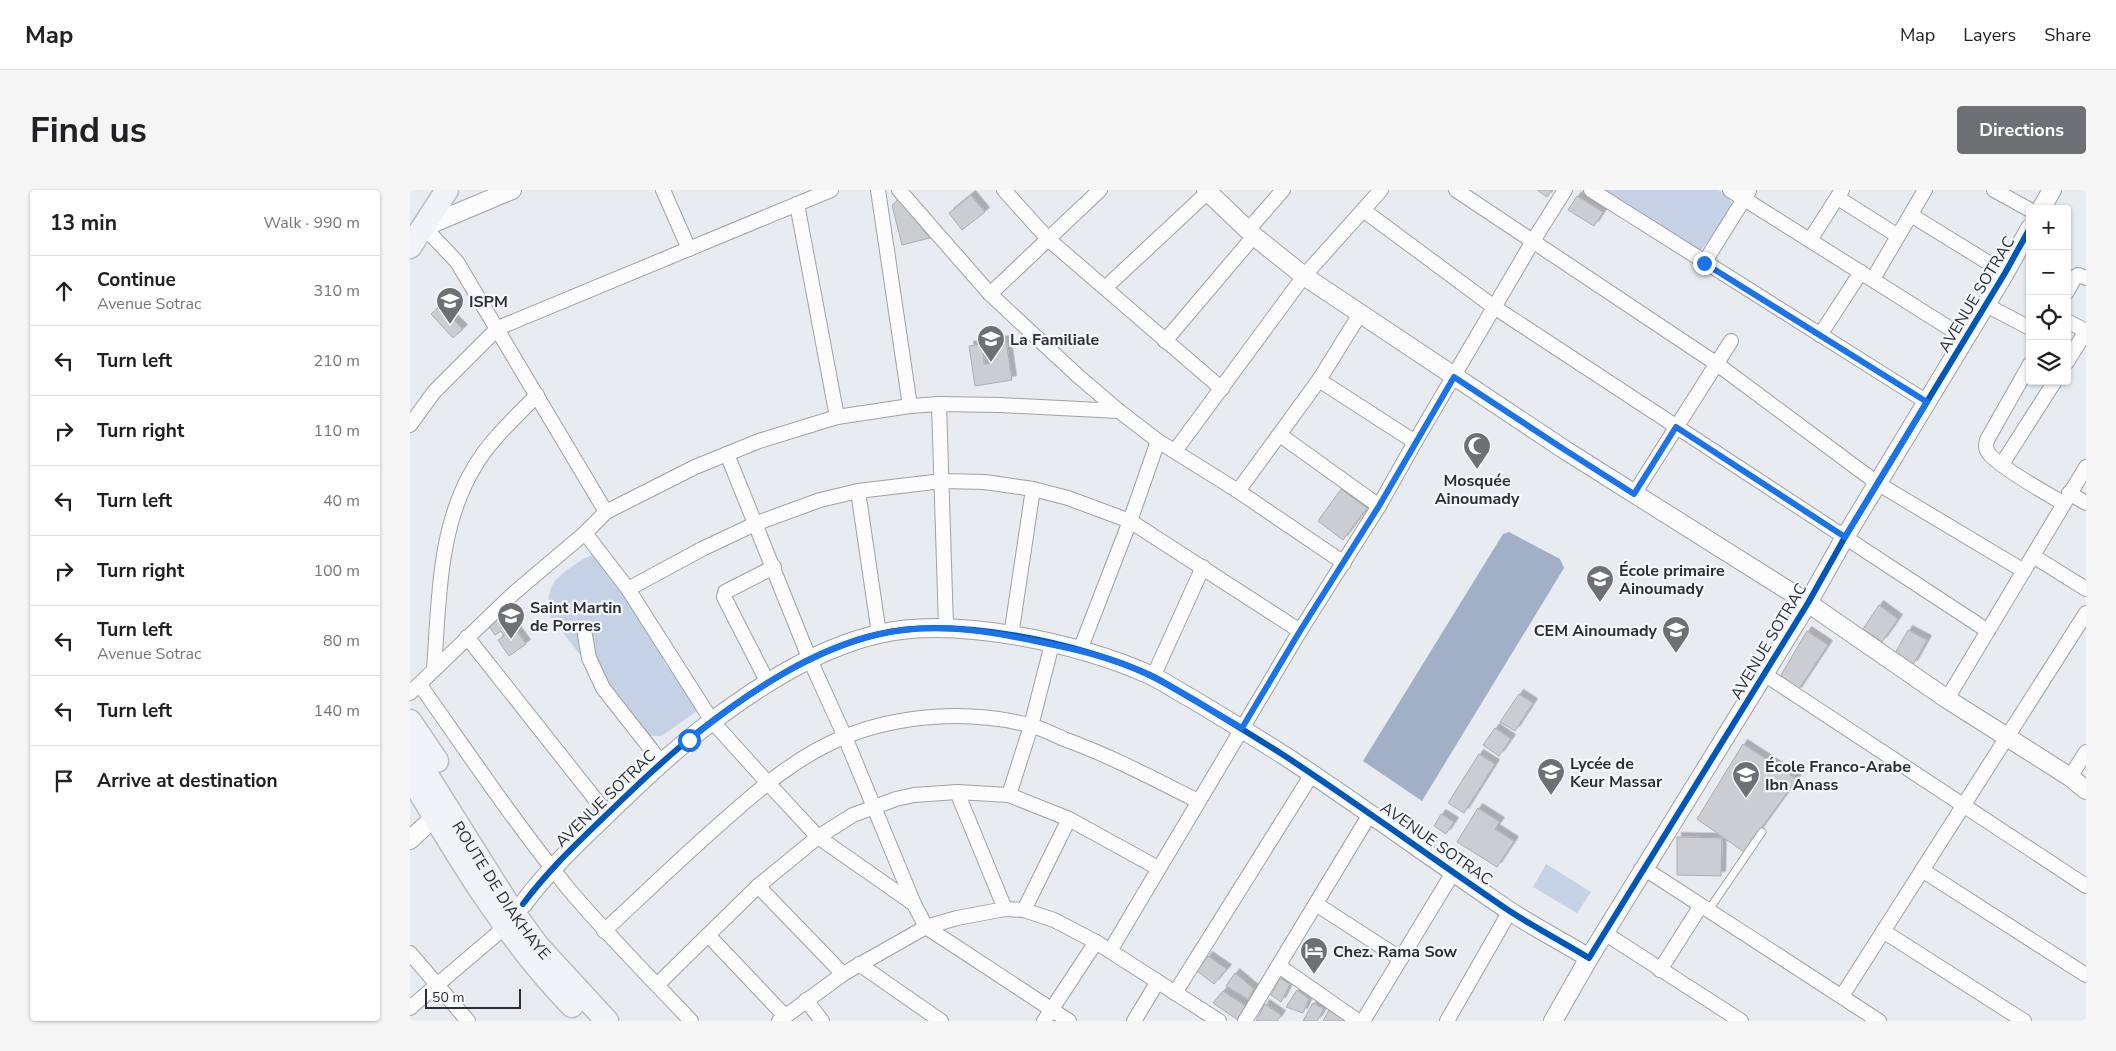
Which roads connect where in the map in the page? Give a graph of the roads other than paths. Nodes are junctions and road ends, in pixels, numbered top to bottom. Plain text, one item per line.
1 (447, 190) edge
2 (512, 190) edge
3 (663, 190) edge
4 (831, 190) edge
5 (878, 190) edge
6 (899, 190) edge
7 (1004, 190) edge
8 (1283, 190) edge
9 (1382, 190) edge
10 (1456, 190) edge
11 (1565, 190) edge
12 (1591, 190) edge
13 (1730, 190) edge
14 (1925, 190) edge
15 (1994, 190) edge
16 (2052, 190) edge
17 (1096, 191) edge
18 (1207, 191) edge
19 (1472, 194) edge
20 (1747, 194) edge
21 (1840, 194) edge
22 (797, 204) junction
23 (2043, 205) edge
24 (2026, 208) edge
25 (1363, 210) junction
26 (1911, 215) junction
27 (424, 227) junction
28 (1251, 233) junction
29 (2026, 235) edge
30 (1898, 236) junction
31 (1048, 239) junction
32 (1810, 240) junction
33 (1533, 241) junction
34 (410, 247) edge
35 (689, 249) junction
36 (1704, 263) junction
37 (1861, 272) junction
38 (2005, 273) junction
39 (1304, 276) junction
40 (2086, 278) edge
41 (1873, 279) junction
42 (2071, 284) edge
43 (1104, 288) junction
44 (990, 294) junction
45 (1986, 305) junction
46 (1494, 307) junction
47 (1360, 314) junction
48 (2071, 323) edge
49 (2026, 326) edge
50 (498, 328) junction
51 (2086, 331) edge
52 (1820, 335) junction
53 (1965, 338) junction
54 (1165, 341) junction
55 (1731, 341) dead end
56 (2071, 355) edge
57 (1716, 364) junction
58 (2026, 371) edge
59 (1454, 377) junction
60 (1320, 380) junction
61 (2052, 385) edge
62 (1222, 389) junction
63 (538, 395) junction
64 (1927, 402) junction
65 (939, 404) junction
66 (910, 406) junction
67 (1119, 411) junction
68 (837, 417) junction
69 (410, 425) edge
70 (1676, 427) junction
71 (1280, 436) junction
72 (1158, 440) junction
73 (1415, 442) junction
74 (1175, 451) junction
75 (727, 454) junction
76 (2002, 464) junction
77 (2086, 467) edge
78 (942, 481) junction
79 (1878, 484) junction
80 (1033, 489) junction
81 (858, 491) junction
82 (1238, 491) junction
83 (1634, 494) junction
84 (2066, 498) junction
85 (2086, 502) edge
86 (1379, 506) junction
87 (606, 512) junction
88 (1130, 521) junction
89 (756, 523) junction
90 (585, 533) junction
91 (1845, 537) junction
92 (2033, 556) junction
93 (1344, 563) junction
94 (774, 567) junction
95 (1203, 567) junction
96 (2024, 571) junction
97 (628, 589) junction
98 (2086, 589) edge
99 (1808, 603) junction
100 (2086, 613) edge
101 (946, 628) junction
102 (1300, 631) junction
103 (1988, 631) junction
104 (879, 634) junction
105 (585, 635) dead end
106 (1011, 636) junction
107 (467, 637) junction
108 (1052, 644) junction
109 (1080, 650) junction
110 (810, 660) junction
111 (434, 669) junction
112 (1764, 674) junction
113 (1153, 677) junction
114 (768, 683) junction
115 (415, 689) edge
116 (1947, 699) junction
117 (410, 721) edge
118 (712, 721) junction
119 (1031, 726) junction
120 (1242, 728) junction
121 (845, 737) junction
122 (2007, 737) junction
123 (410, 748) edge
124 (2086, 752) edge
125 (661, 762) junction
126 (1312, 774) junction
127 (410, 776) edge
128 (2070, 777) junction
129 (767, 782) junction
130 (2086, 790) edge
131 (957, 792) junction
132 (1009, 795) junction
133 (410, 801) edge
134 (1198, 801) junction
135 (874, 806) junction
136 (1963, 806) junction
137 (606, 814) junction
138 (1370, 814) junction
139 (1069, 819) junction
140 (426, 824) junction
141 (1762, 832) dead end
142 (818, 837) junction
143 (447, 838) junction
144 (410, 840) edge
145 (552, 868) junction
146 (1158, 868) junction
147 (1645, 869) junction
148 (1922, 870) junction
149 (1454, 871) junction
150 (758, 886) junction
151 (2086, 886) edge
152 (914, 904) junction
153 (1316, 904) junction
154 (519, 907) junction
155 (1005, 909) junction
156 (1704, 909) junction
157 (1024, 910) junction
158 (1510, 911) junction
159 (926, 927) junction
160 (604, 931) junction
161 (1883, 931) junction
162 (1606, 934) junction
163 (708, 935) junction
164 (1096, 942) junction
165 (1110, 951) junction
166 (410, 954) edge
167 (1401, 958) junction
168 (1590, 958) junction
169 (859, 964) junction
170 (1279, 966) junction
171 (1660, 970) junction
172 (843, 974) junction
173 (2086, 975) edge
174 (1157, 983) junction
175 (437, 985) junction
176 (657, 985) junction
177 (1175, 993) junction
178 (1842, 996) junction
179 (806, 1000) junction
180 (410, 1008) edge
181 (1048, 1016) edge
182 (782, 1019) edge
183 (2015, 1019) edge
184 (468, 1021) edge
185 (587, 1021) edge
186 (607, 1021) edge
187 (691, 1021) edge
188 (822, 1021) edge
189 (941, 1021) edge
190 (1069, 1021) edge
191 (1134, 1021) edge
192 (1219, 1021) edge
193 (1245, 1021) edge
194 (1358, 1021) edge
195 (1363, 1021) edge
196 (1447, 1021) edge
197 (1553, 1021) edge
198 (1741, 1021) edge
199 (1880, 1021) edge

1 - 27 main road
2 - 27 street
3 - 35 street
4 - 22 street
5 - 66 street
6 - 44 street
7 - 31 street
8 - 28 street
9 - 25 street
10 - 19 street
11 - 33 street
12 - 36 street
13 - 20 street
14 - 26 street
15 - 24 street
16 - 23 street
17 - 31 street
18 - 28 street
18 - 43 street
19 - 33 street
20 - 32 street
20 - 36 street
21 - 30 street
21 - 32 street
22 - 35 street
22 - 68 street
25 - 39 street
25 - 46 street
26 - 30 street
26 - 38 street
27 - 34 main road
27 - 50 street
28 - 39 street
28 - 54 street
29 - 38 street, AVENUE SOTRAC
30 - 41 street
31 - 43 street
31 - 44 street
32 - 37 street
33 - 46 street
33 - 57 street
35 - 50 street
36 - 52 street
37 - 41 street
37 - 52 street
38 - 45 street, AVENUE SOTRAC
39 - 47 street
39 - 62 street
40 - 42 street
41 - 53 street
43 - 54 street
44 - 67 street
45 - 49 street
45 - 53 street, AVENUE SOTRAC
46 - 59 street
46 - 70 street
47 - 59 street
47 - 60 street
48 - 51 street
50 - 63 street
50 - 69 street
51 - 56 street
52 - 64 street
53 - 64 street, AVENUE SOTRAC
54 - 62 street
55 - 57 street
57 - 70 street
57 - 79 street
58 - 76 street
59 - 73 street
59 - 83 street
60 - 71 street
60 - 73 street
61 - 76 street
62 - 74 street
63 - 87 street
63 - 111 street
64 - 79 street, AVENUE SOTRAC
65 - 66 street
65 - 67 street
65 - 78 street
66 - 68 street
67 - 72 street
68 - 75 street
70 - 83 street
70 - 91 street
71 - 82 street
71 - 86 street
72 - 74 street
72 - 88 street
73 - 86 street
74 - 82 street
75 - 87 street
75 - 89 street
76 - 84 street
77 - 84 street
78 - 80 street
78 - 81 street
78 - 101 street
79 - 91 street, AVENUE SOTRAC
79 - 96 street
80 - 88 street
80 - 106 street
81 - 89 street
81 - 104 street
82 - 93 street
83 - 99 street
84 - 85 street
84 - 92 street
86 - 93 street
87 - 90 street
88 - 95 street
88 - 109 street
89 - 94 street
89 - 97 street
90 - 97 street
90 - 107 street
91 - 99 street, AVENUE SOTRAC
91 - 103 street
92 - 96 street
92 - 98 street
93 - 102 street
94 - 110 street
94 - 114 street
95 - 102 street
95 - 113 street
96 - 103 street
97 - 118 street
99 - 112 street, AVENUE SOTRAC
99 - 116 street
100 - 122 street
101 - 104 street, AVENUE SOTRAC
101 - 106 street, AVENUE SOTRAC
102 - 120 street
103 - 116 street
104 - 110 street, AVENUE SOTRAC
105 - 125 street
106 - 108 street, AVENUE SOTRAC
107 - 111 street
107 - 137 street
108 - 109 street, AVENUE SOTRAC
108 - 119 street
109 - 113 street, AVENUE SOTRAC
110 - 114 street, AVENUE SOTRAC
110 - 121 street
111 - 115 street
112 - 136 street
112 - 147 street, AVENUE SOTRAC
113 - 120 street, AVENUE SOTRAC
114 - 118 street, AVENUE SOTRAC
115 - 145 street
116 - 122 street
117 - 154 main road
118 - 125 street, AVENUE SOTRAC
118 - 129 street
119 - 121 street
119 - 132 street
119 - 134 street
120 - 126 street, AVENUE SOTRAC
120 - 134 street
121 - 129 street
121 - 135 street
122 - 128 street
122 - 136 street
123 - 154 main road, ROUTE DE DIAKHAYE
124 - 128 street
125 - 137 street, AVENUE SOTRAC
126 - 138 street, AVENUE SOTRAC
126 - 177 street
127 - 143 main road, ROUTE DE DIAKHAYE
128 - 130 street
129 - 142 street
129 - 160 street
131 - 132 street
131 - 135 street
131 - 155 street
132 - 139 street
133 - 140 main road
134 - 146 street
135 - 142 street
135 - 152 street
136 - 148 street
136 - 151 street
137 - 145 street, AVENUE SOTRAC
138 - 149 street, AVENUE SOTRAC
138 - 153 street
139 - 146 street
139 - 157 street
140 - 143 main road
140 - 144 street
141 - 156 lane
142 - 150 street
142 - 152 street
143 - 154 main road, ROUTE DE DIAKHAYE
145 - 154 street, AVENUE SOTRAC
145 - 160 street
146 - 165 street
147 - 156 street
147 - 162 street, AVENUE SOTRAC
148 - 161 street
148 - 173 street
149 - 158 street, AVENUE SOTRAC
149 - 167 street
150 - 163 street
150 - 172 street
152 - 159 street
153 - 167 street
153 - 170 street
154 - 175 street
154 - 185 main road, ROUTE DE DIAKHAYE
154 - 186 main road, ROUTE DE DIAKHAYE
155 - 157 street
155 - 159 street
156 - 171 street
156 - 178 street
157 - 164 street
158 - 168 street, AVENUE SOTRAC
158 - 196 street
159 - 169 street
159 - 181 street
160 - 176 street
161 - 178 street
161 - 183 street
162 - 168 street, AVENUE SOTRAC
162 - 171 street
163 - 176 street
163 - 182 street
164 - 165 street
164 - 181 street
165 - 174 street
166 - 175 street
167 - 195 street
168 - 197 street
169 - 172 street
169 - 189 street
170 - 193 street
170 - 194 street
171 - 198 street
172 - 179 street
174 - 177 street
174 - 191 street
175 - 180 street
175 - 184 street
176 - 187 street
177 - 192 street
178 - 199 street
179 - 182 street
179 - 188 street
181 - 190 street

